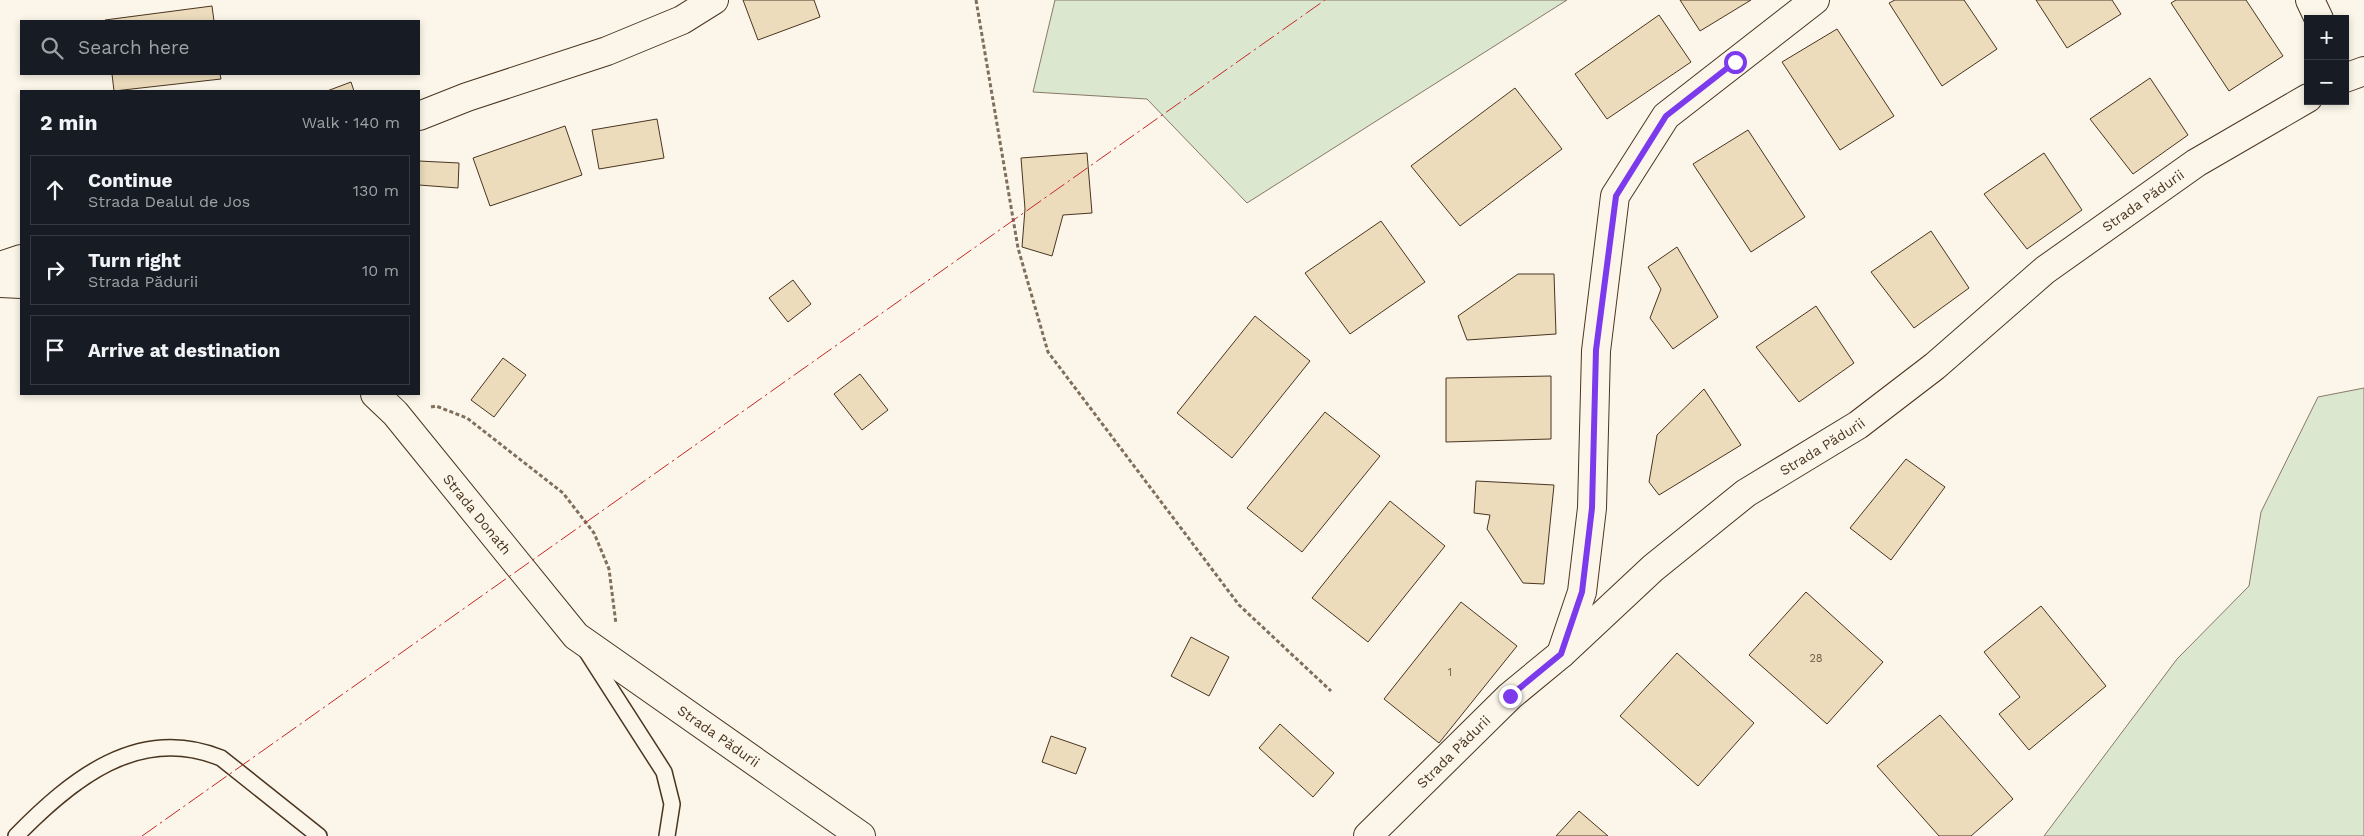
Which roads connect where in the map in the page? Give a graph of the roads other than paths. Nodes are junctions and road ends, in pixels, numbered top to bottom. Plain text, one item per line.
1 (714, 0) edge
2 (1815, 0) edge
3 (2310, 0) edge
4 (2317, 15) edge
5 (2304, 100) edge
6 (420, 116) edge
7 (20, 259) edge
8 (0, 266) edge
9 (0, 283) edge
10 (20, 284) edge
11 (376, 395) edge
12 (576, 636) junction
13 (1561, 654) junction
14 (16, 836) edge
15 (319, 836) edge
16 (667, 836) edge
17 (861, 836) edge
18 (1368, 836) edge

1 - 6 street
2 - 13 street
3 - 4 street
5 - 13 street, Strada Pădurii
7 - 8 street
9 - 10 street
11 - 12 street, Strada Donath
12 - 16 lane
12 - 17 street, Strada Pădurii
13 - 18 street, Strada Pădurii
14 - 15 lane

